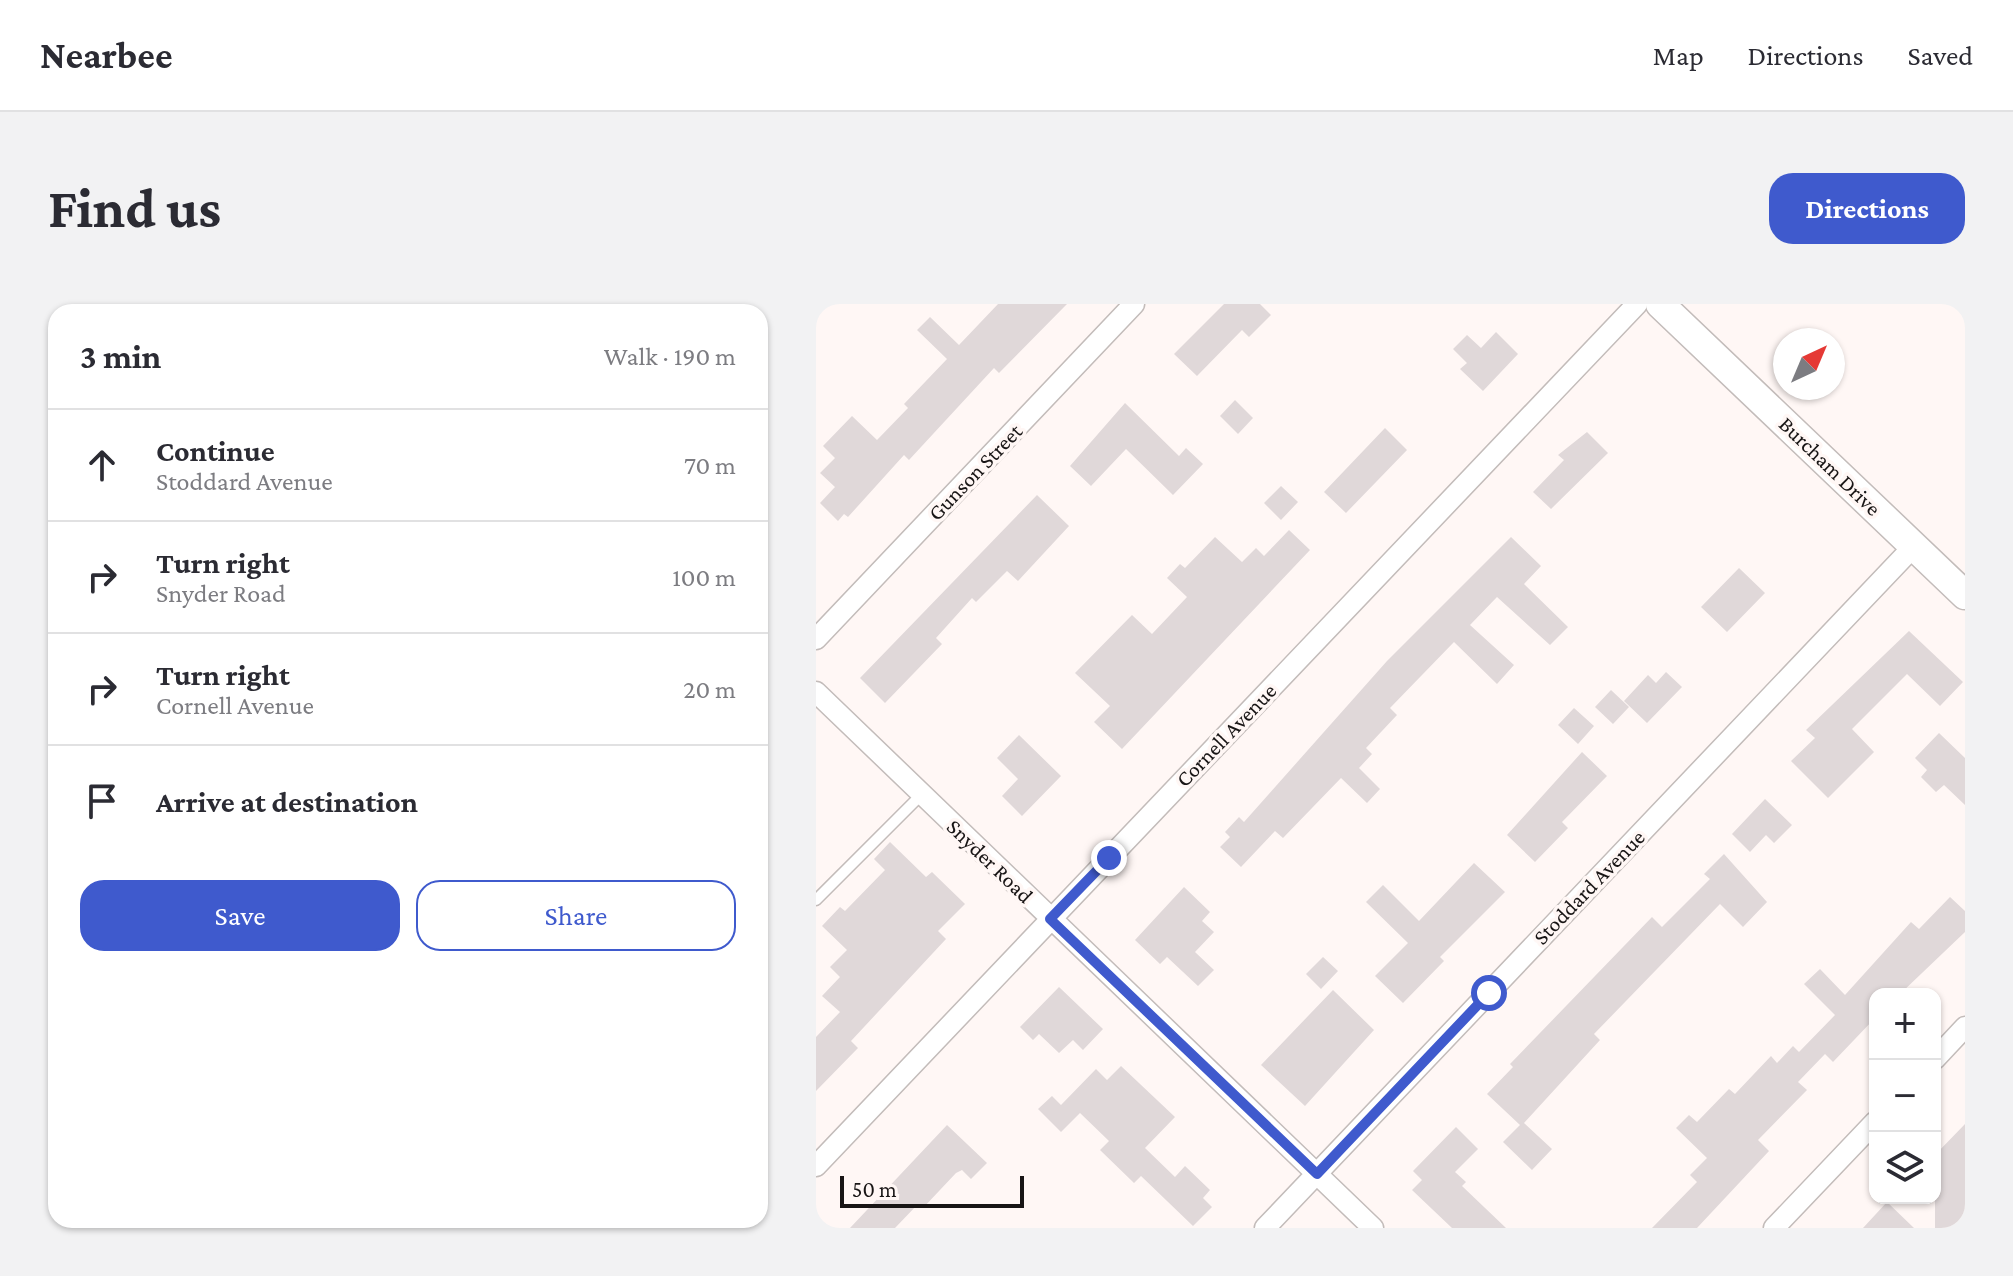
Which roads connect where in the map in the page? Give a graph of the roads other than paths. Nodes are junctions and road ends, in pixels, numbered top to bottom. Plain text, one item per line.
1 (1134, 304) edge
2 (1637, 304) edge
3 (1660, 304) edge
4 (1914, 546) junction
5 (1965, 595) edge
6 (816, 639) edge
7 (816, 692) edge
8 (921, 795) junction
9 (816, 900) edge
10 (1050, 919) junction
11 (1965, 1027) edge
12 (1941, 1053) edge
13 (1869, 1128) edge
14 (816, 1166) edge
15 (1317, 1174) junction
16 (1265, 1228) edge
17 (1373, 1228) edge
18 (1774, 1228) edge

1 - 6 street, Gunson Street
2 - 10 street, Cornell Avenue
3 - 4 street, Burcham Drive
4 - 5 street, Burcham Drive
4 - 15 street, Stoddard Avenue
7 - 8 street, Snyder Road
8 - 9 lane
8 - 10 street, Snyder Road
10 - 14 street, Cornell Avenue
10 - 15 street, Snyder Road
11 - 12 street
13 - 18 street
15 - 16 street, Stoddard Avenue
15 - 17 street, Snyder Road

